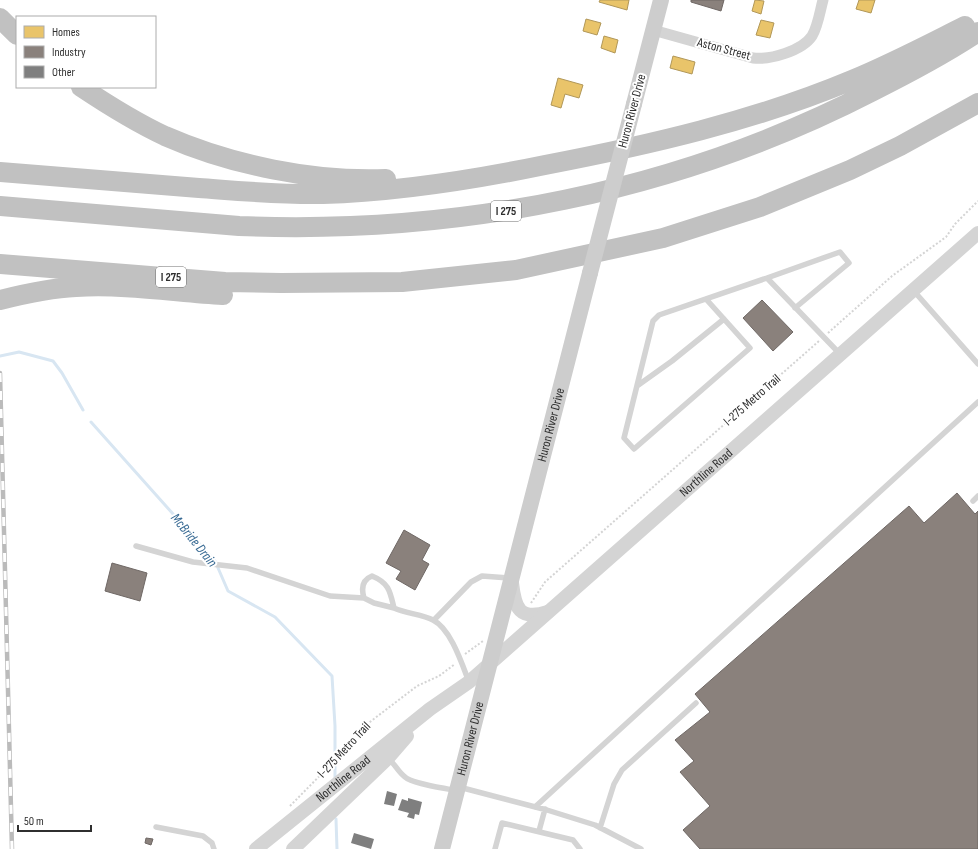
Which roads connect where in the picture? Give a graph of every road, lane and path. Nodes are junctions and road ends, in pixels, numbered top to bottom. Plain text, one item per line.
1 (661, 0) edge
2 (823, 0) edge
3 (0, 18) edge
4 (978, 24) edge
5 (653, 30) junction
6 (978, 32) edge
7 (16, 34) edge
8 (83, 88) edge
9 (978, 103) edge
10 (542, 166) junction
11 (0, 172) edge
12 (978, 201) edge
13 (0, 206) edge
14 (978, 233) edge
15 (0, 264) edge
16 (767, 278) junction
17 (342, 283) junction
18 (913, 290) junction
19 (706, 299) junction
20 (0, 300) edge
21 (795, 308) junction
22 (724, 319) junction
23 (824, 337) junction
24 (840, 354) junction
25 (978, 364) edge
26 (637, 386) junction
27 (978, 402) edge
28 (978, 496) edge
29 (973, 501) dead end
30 (136, 546) dead end
31 (511, 578) junction
32 (364, 598) junction
33 (530, 605) dead end
34 (394, 608) junction
35 (548, 611) junction
36 (434, 620) junction
37 (482, 642) dead end
38 (464, 655) dead end
39 (490, 663) junction
40 (455, 664) dead end
41 (469, 682) junction
42 (696, 703) dead end
43 (430, 709) junction
44 (388, 758) junction
45 (458, 789) junction
46 (535, 807) junction
47 (545, 809) junction
48 (285, 810) dead end
49 (156, 828) dead end
50 (600, 828) junction
51 (539, 831) junction
52 (214, 849) edge
53 (256, 849) edge
54 (293, 849) edge
55 (442, 849) edge
56 (495, 849) edge
57 (580, 849) edge
58 (641, 849) edge

1 - 5 main road, Huron River Drive
2 - 5 street, Aston Street
3 - 7 highway
4 - 10 highway
5 - 31 main road, Huron River Drive, bridge
6 - 13 highway, I 275
8 - 10 highway
9 - 17 highway, I 275
10 - 11 highway
12 - 23 path, I-275 Metro Trail
14 - 18 street, Northline Road
15 - 17 highway, I 275
16 - 19 lane
16 - 21 lane
16 - 21 lane
17 - 20 highway
18 - 24 street, Northline Road
18 - 25 lane
19 - 22 lane
19 - 26 lane
21 - 23 lane
22 - 26 lane
22 - 26 lane
23 - 24 lane
23 - 33 path, I-275 Metro Trail
24 - 35 street, Northline Road
27 - 46 lane
28 - 29 lane
30 - 32 lane
31 - 35 street
31 - 36 lane
31 - 39 main road, Huron River Drive
32 - 34 lane
32 - 34 lane
34 - 36 lane
35 - 39 street, Northline Road
36 - 41 lane
37 - 38 path
39 - 41 street, Northline Road
39 - 45 main road, Huron River Drive
40 - 48 path, I-275 Metro Trail
41 - 43 street, Northline Road
42 - 50 lane
43 - 44 street, Northline Road
43 - 53 street, Northline Road
44 - 45 lane
44 - 54 street, Northline Road
45 - 46 lane
45 - 55 main road, Huron River Drive
46 - 47 lane
47 - 50 lane
47 - 51 lane
49 - 52 lane
50 - 58 lane
51 - 56 lane
51 - 57 lane

